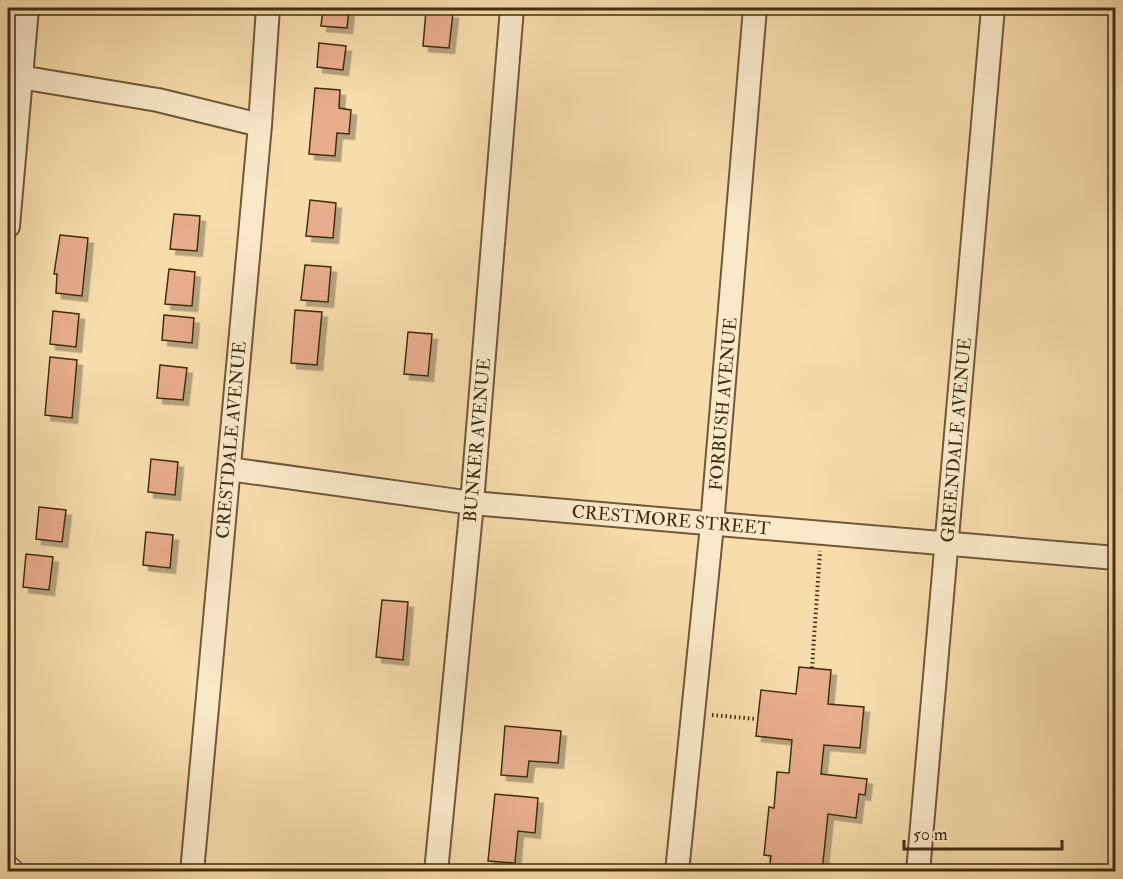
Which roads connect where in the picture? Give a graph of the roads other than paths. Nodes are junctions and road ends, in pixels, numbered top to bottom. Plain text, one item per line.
1 (27, 8) edge
2 (268, 8) edge
3 (512, 8) edge
4 (755, 8) edge
5 (993, 8) edge
6 (14, 75) edge
7 (260, 125) junction
8 (8, 226) edge
9 (229, 469) junction
10 (472, 503) junction
11 (712, 525) junction
12 (947, 543) junction
13 (1116, 558) edge
14 (192, 872) edge
15 (436, 872) edge
16 (677, 872) edge
17 (918, 872) edge

1 - 6 street
2 - 7 street, CRESTDALE AVENUE
3 - 10 street, BUNKER AVENUE
4 - 11 street, FORBUSH AVENUE
5 - 12 street, GREENDALE AVENUE
6 - 7 street
6 - 8 street
7 - 9 street, CRESTDALE AVENUE
9 - 10 street, CRESTMORE STREET
9 - 14 street, CRESTDALE AVENUE
10 - 11 street, CRESTMORE STREET
10 - 15 street, BUNKER AVENUE
11 - 12 street, CRESTMORE STREET
11 - 16 street, FORBUSH AVENUE
12 - 13 street, CRESTMORE STREET
12 - 17 street, GREENDALE AVENUE

